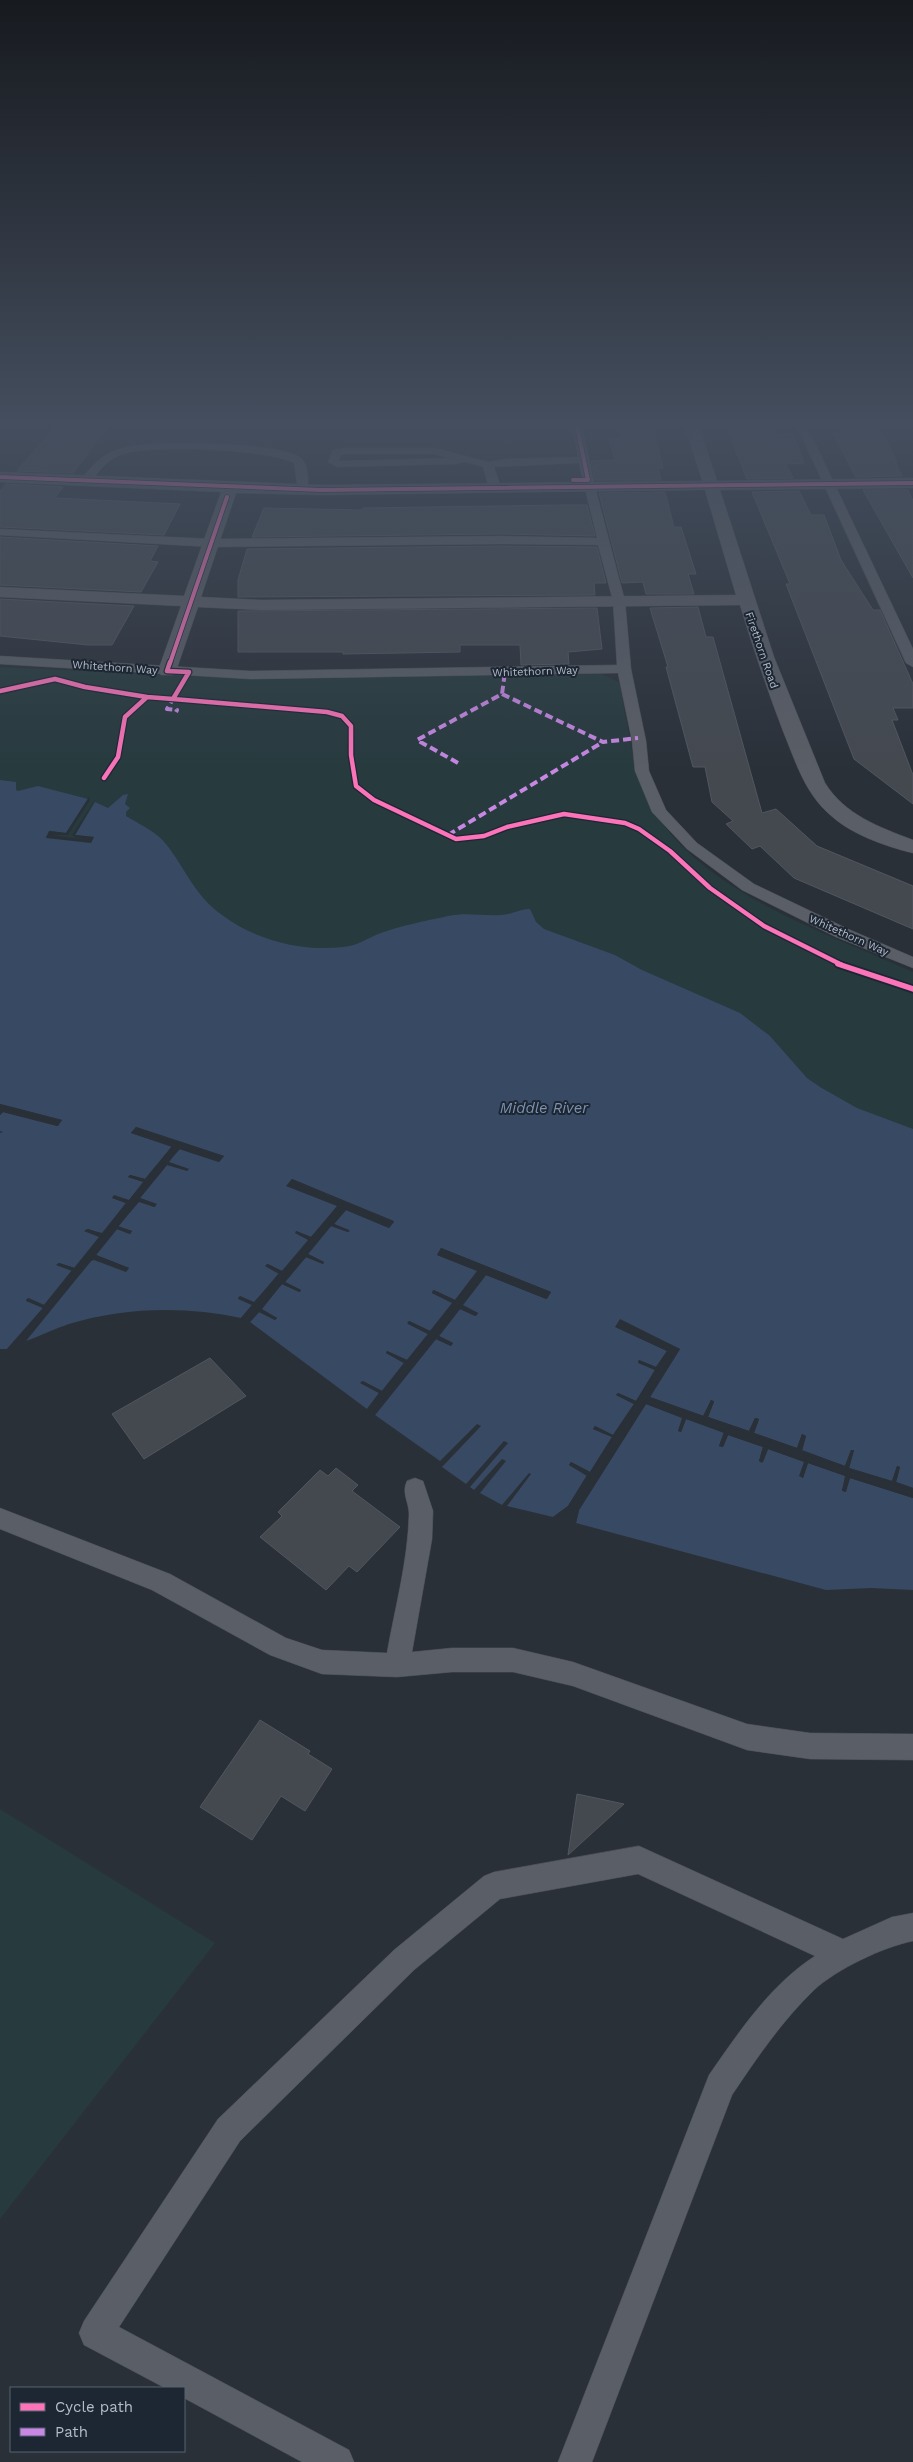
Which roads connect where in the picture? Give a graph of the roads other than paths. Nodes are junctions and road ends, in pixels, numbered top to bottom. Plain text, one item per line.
1 (171, 541) edge
2 (415, 541) edge
3 (547, 541) edge
4 (728, 541) edge
5 (857, 541) edge
6 (604, 542) joint
7 (212, 543) junction
8 (0, 592) edge
9 (745, 600) junction
10 (619, 601) junction
11 (190, 602) junction
12 (0, 660) edge
13 (913, 663) edge
14 (624, 669) junction
15 (167, 671) junction
16 (913, 847) edge
17 (913, 964) edge
18 (415, 1488) dead end
19 (0, 1518) edge
20 (397, 1665) junction
21 (913, 1748) edge
22 (913, 1927) edge
23 (843, 1954) junction
24 (337, 2462) edge
25 (575, 2462) edge

1 - 7 lane
2 - 7 lane
3 - 6 lane
4 - 9 street, Firethorn Road
5 - 13 lane
6 - 10 lane
7 - 11 street
8 - 11 street
9 - 10 street
9 - 16 street, Firethorn Road
10 - 11 street
10 - 14 lane
11 - 15 street
12 - 15 lane, Whitethorn Way
14 - 15 lane, Whitethorn Way
14 - 17 lane, Whitethorn Way
18 - 20 lane
19 - 20 lane
20 - 21 lane
22 - 23 lane
23 - 24 lane
23 - 25 lane

